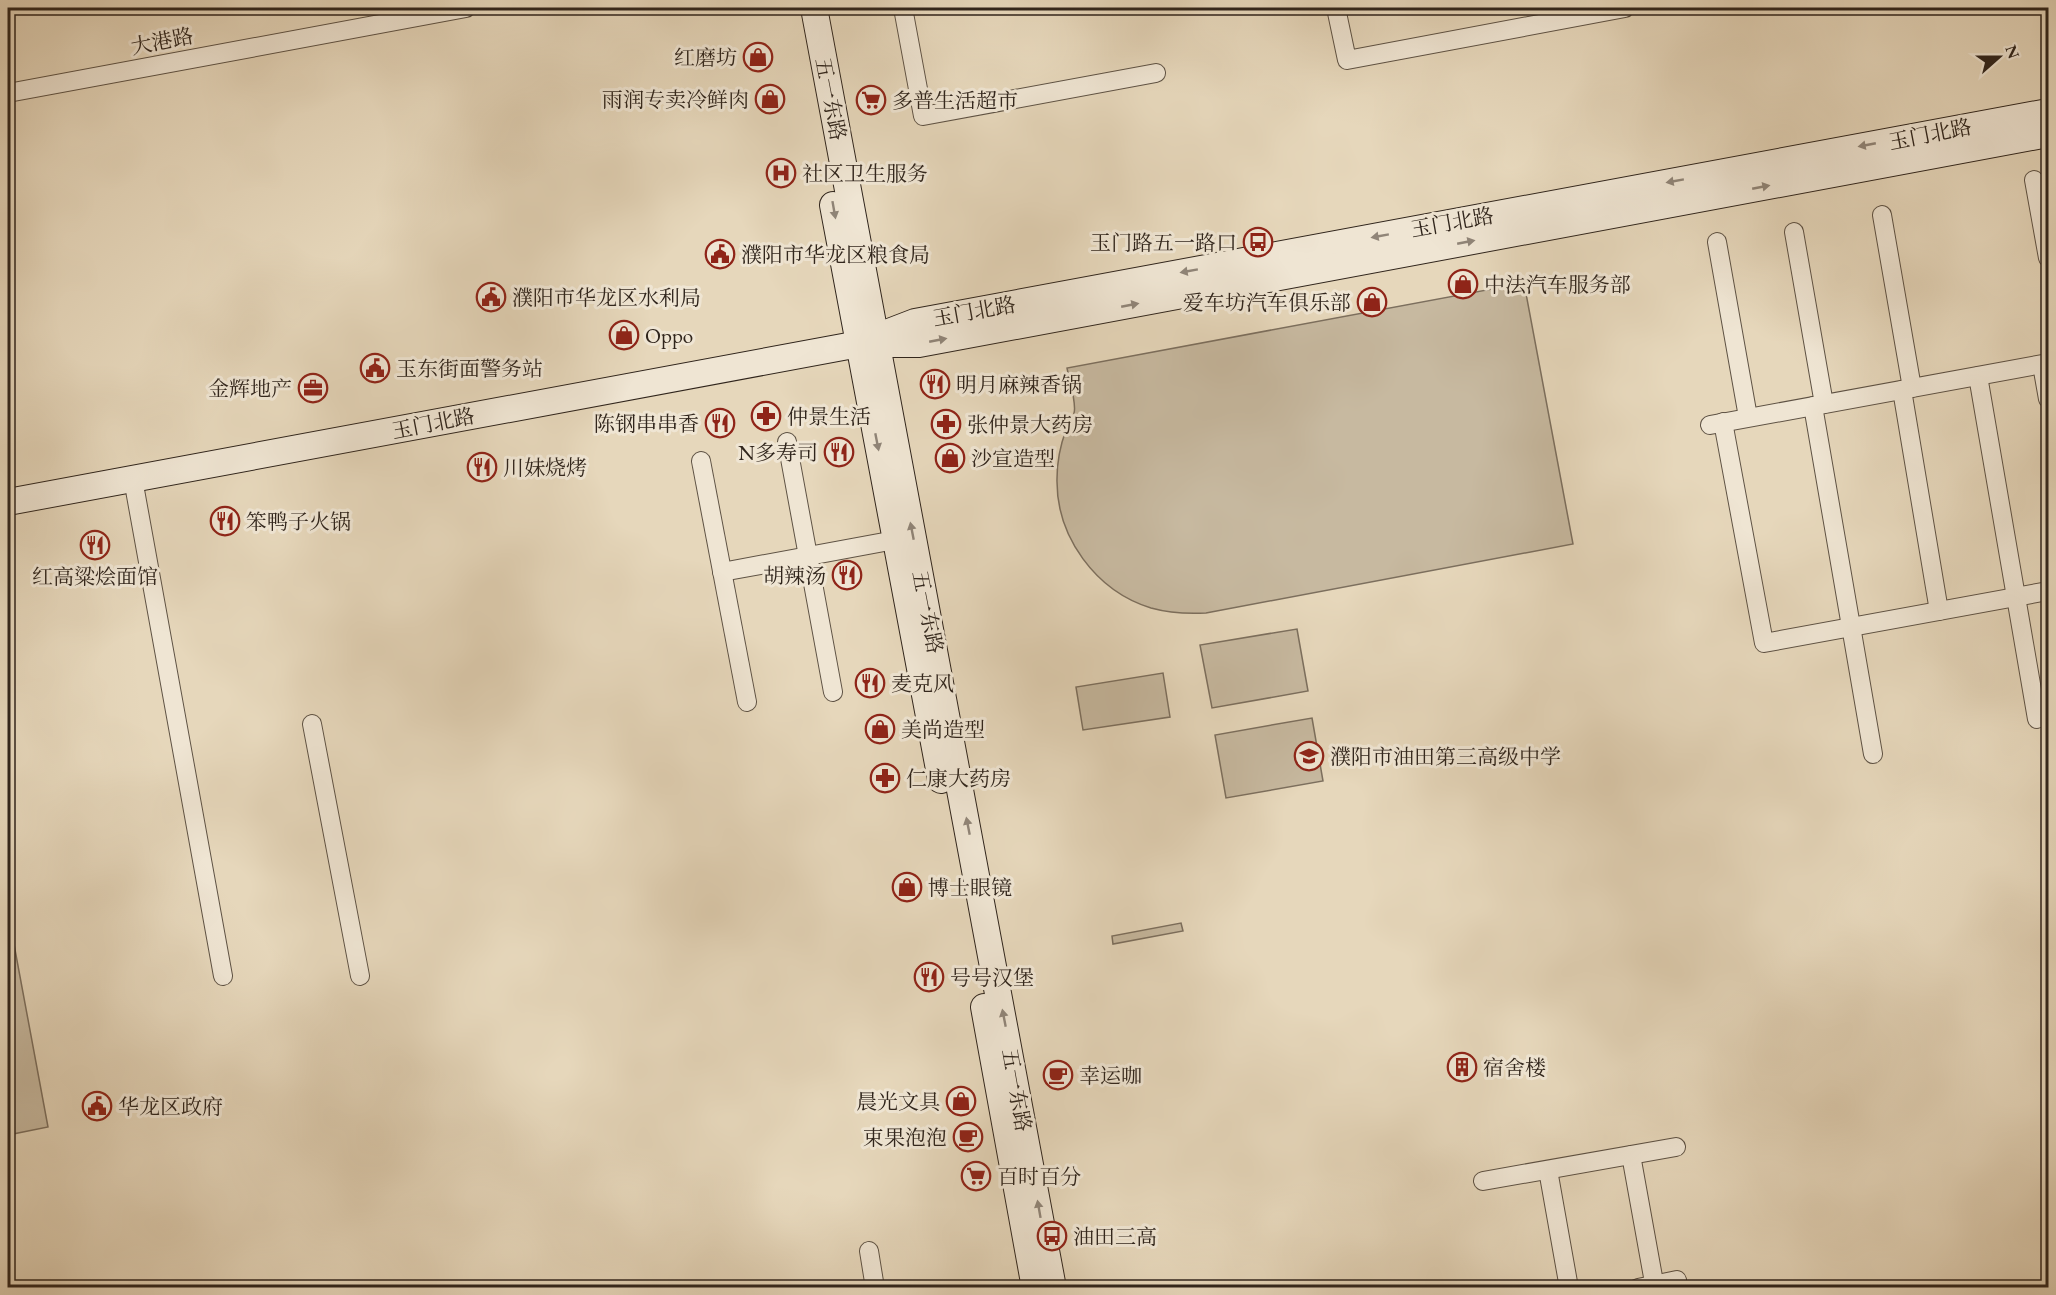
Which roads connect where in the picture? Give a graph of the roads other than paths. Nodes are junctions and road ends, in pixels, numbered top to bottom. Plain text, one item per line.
1 (466, 8) edge
2 (797, 8) edge
3 (814, 8) edge
4 (903, 8) edge
5 (1336, 8) edge
6 (1625, 8) edge
7 (1596, 10) edge
8 (1156, 73) dead end
9 (8, 93) edge
10 (2049, 112) edge
11 (2049, 134) edge
12 (2034, 180) dead end
13 (1882, 215) dead end
14 (1794, 231) dead end
15 (1717, 242) dead end
16 (2049, 258) edge
17 (871, 341) junction
18 (2045, 364) edge
19 (1978, 376) junction
20 (1907, 389) junction
21 (2049, 399) edge
22 (1819, 405) junction
23 (1748, 417) junction
24 (788, 442) dead end
25 (702, 461) dead end
26 (133, 479) junction
27 (8, 502) edge
28 (895, 540) junction
29 (808, 556) junction
30 (722, 572) junction
31 (2049, 591) edge
32 (2017, 597) junction
33 (1939, 611) junction
34 (1851, 627) junction
35 (833, 692) dead end
36 (747, 702) dead end
37 (2037, 719) dead end
38 (312, 724) dead end
39 (1873, 754) dead end
40 (223, 976) dead end
41 (360, 976) dead end
42 (1676, 1147) dead end
43 (1632, 1155) junction
44 (1548, 1170) junction
45 (1483, 1181) dead end
46 (869, 1251) dead end
47 (1677, 1280) dead end
48 (1649, 1286) edge
49 (875, 1287) edge
50 (1035, 1287) edge
51 (1053, 1287) edge
52 (1569, 1287) edge

1 - 9 street, 大港路
2 -> 17 street, 五一东路
3 - 17 street, 五一东路
4 - 8 street
5 - 7 street
6 - 7 street
10 -> 17 street, 玉门北路
17 -> 11 street, 玉门北路
12 - 16 street
13 - 20 street
14 - 22 street
15 - 23 street
17 - 26 street, 玉门北路
17 -> 28 street, 五一东路
51 -> 17 street, 五一东路
18 - 19 street
18 - 21 street
19 - 20 street
19 - 32 street
20 - 22 street
20 - 33 street
22 - 23 street
22 - 34 street
23 - 34 street
24 - 29 street
25 - 30 street
26 - 27 street, 玉门北路
26 - 40 street
28 - 29 street
28 - 50 street, 五一东路
29 - 30 street
29 - 35 street
30 - 36 street
31 - 32 street
32 - 33 street
32 - 37 street
33 - 34 street
34 - 39 street
38 - 41 street
42 - 43 street
43 - 44 street
43 - 48 street
44 - 45 street
44 - 52 street
46 - 49 street
47 - 48 street

